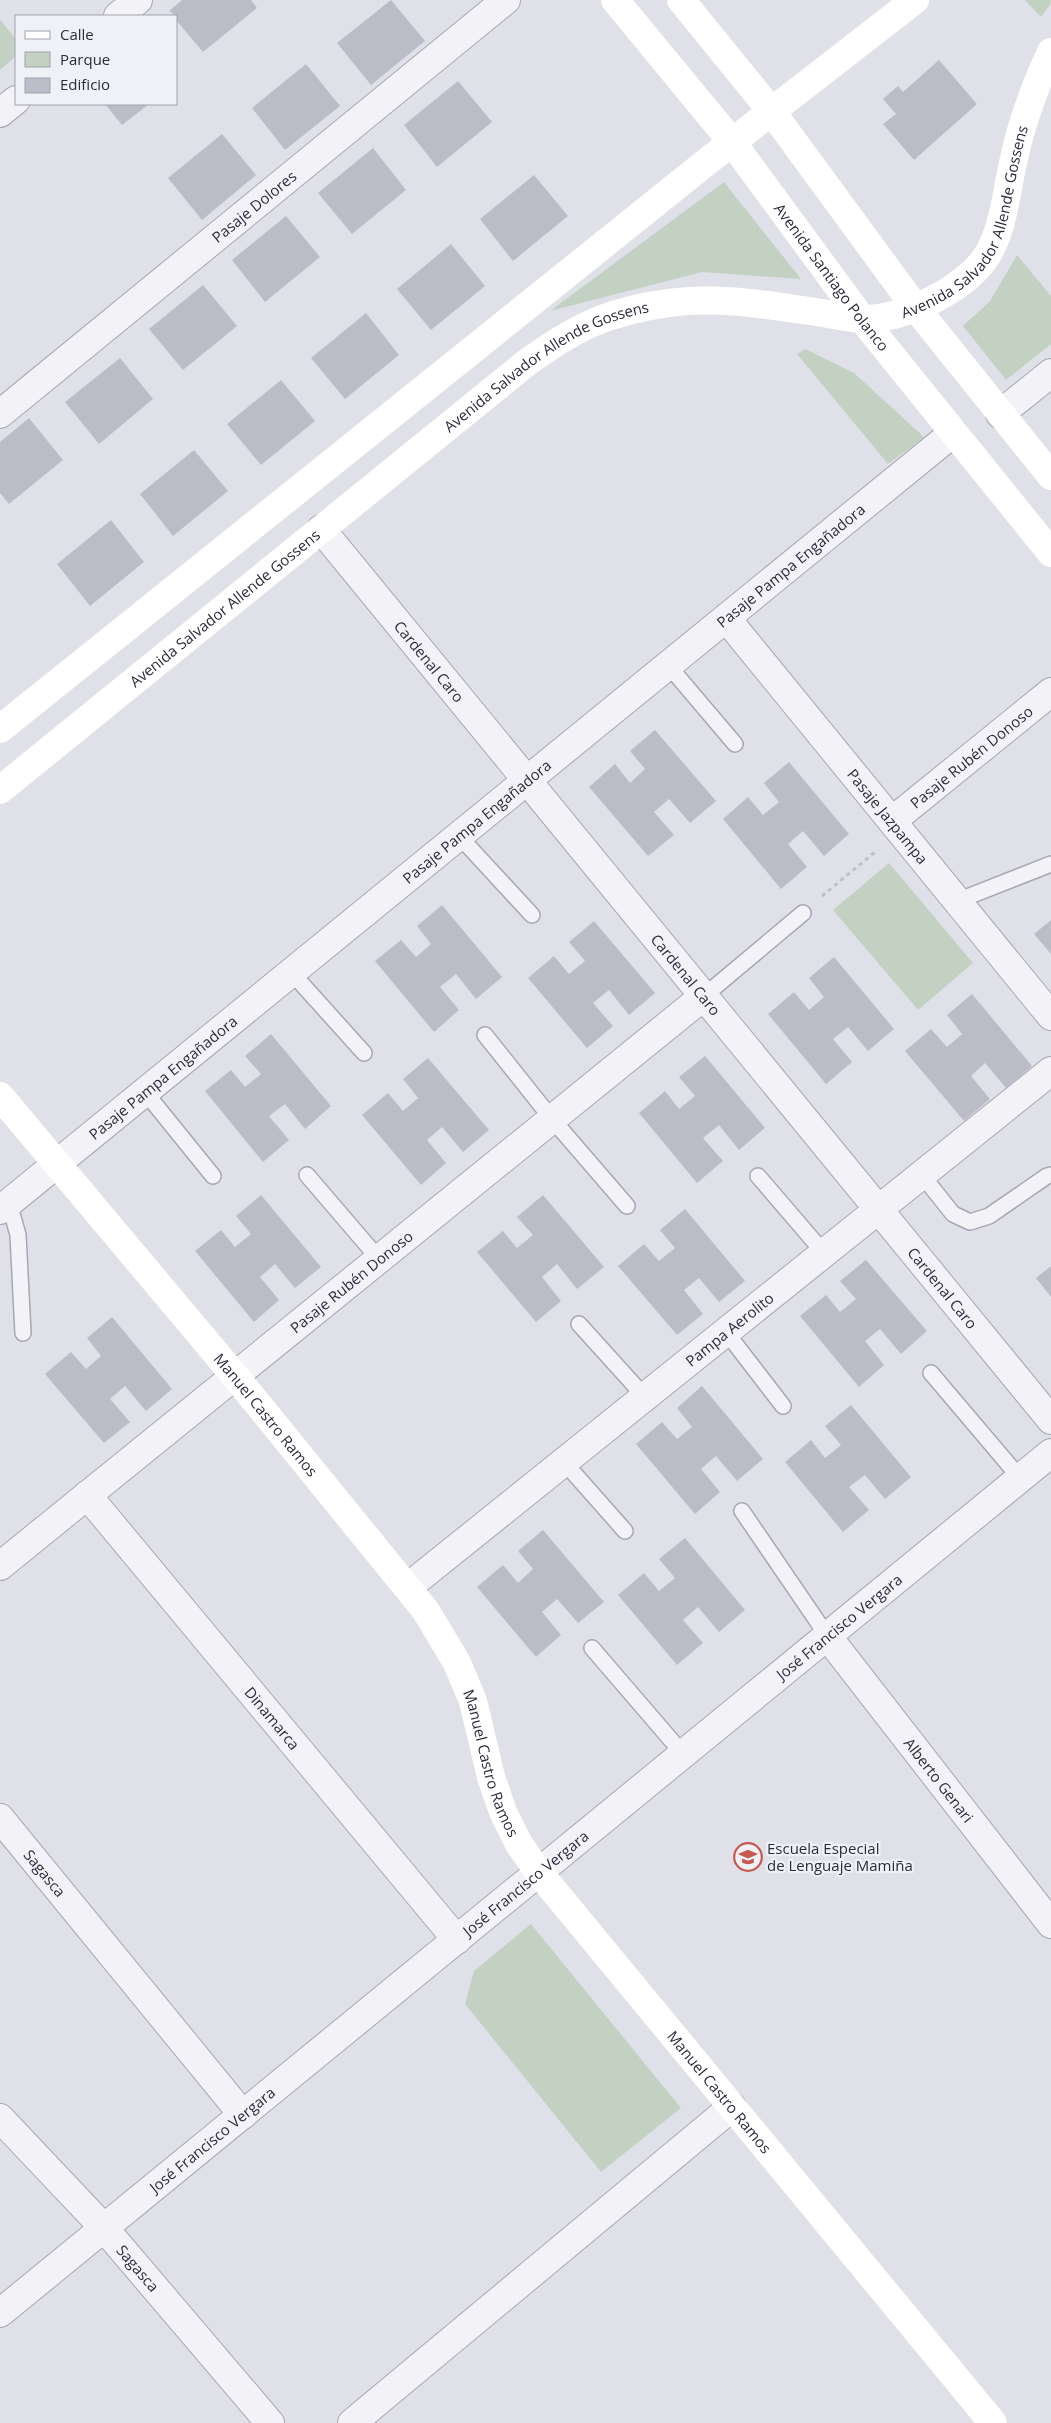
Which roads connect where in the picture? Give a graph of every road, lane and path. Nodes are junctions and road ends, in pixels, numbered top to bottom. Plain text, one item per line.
1 (138, 0) edge
2 (506, 0) edge
3 (615, 0) edge
4 (680, 0) edge
5 (915, 0) edge
6 (119, 15) edge
7 (1051, 52) edge
8 (15, 101) edge
9 (772, 112) junction
10 (0, 113) edge
11 (732, 142) junction
12 (915, 307) junction
13 (862, 319) junction
14 (1051, 373) edge
15 (0, 414) edge
16 (1000, 414) junction
17 (953, 433) junction
18 (1051, 476) edge
19 (321, 529) junction
20 (1051, 553) edge
21 (726, 618) junction
22 (668, 665) junction
23 (1051, 692) edge
24 (0, 729) edge
25 (735, 744) dead end
26 (527, 781) junction
27 (0, 790) edge
28 (896, 826) junction
29 (459, 836) junction
30 (1051, 864) edge
31 (957, 901) junction
32 (803, 913) joint
33 (532, 915) dead end
34 (292, 973) junction
35 (704, 996) junction
36 (1051, 1016) edge
37 (485, 1035) dead end
38 (364, 1053) dead end
39 (1051, 1071) edge
40 (145, 1092) junction
41 (0, 1096) edge
42 (552, 1119) junction
43 (57, 1164) junction
44 (307, 1175) dead end
45 (922, 1175) junction
46 (1051, 1175) edge
47 (213, 1176) dead end
48 (758, 1176) dead end
49 (627, 1206) dead end
50 (4, 1207) edge
51 (879, 1210) junction
52 (824, 1253) junction
53 (379, 1259) junction
54 (580, 1324) dead end
55 (726, 1332) junction
56 (23, 1333) dead end
57 (932, 1373) dead end
58 (235, 1376) junction
59 (645, 1397) junction
60 (783, 1406) dead end
61 (1051, 1420) edge
62 (1051, 1453) edge
63 (564, 1462) junction
64 (1020, 1478) junction
65 (88, 1495) junction
66 (742, 1511) dead end
67 (625, 1531) dead end
68 (0, 1566) edge
69 (408, 1587) junction
70 (828, 1637) junction
71 (592, 1648) dead end
72 (684, 1755) junction
73 (0, 1818) edge
74 (540, 1874) junction
75 (1051, 1924) edge
76 (457, 1940) junction
77 (732, 2107) junction
78 (243, 2115) junction
79 (0, 2118) edge
80 (104, 2228) junction
81 (0, 2313) edge
82 (270, 2423) edge
83 (352, 2423) edge
84 (993, 2423) edge

1 - 6 street
2 - 15 street, Pasaje Dolores
3 - 11 street, Avenida Santiago Polanco
4 - 9 street
5 - 9 street
7 - 12 street, Avenida Salvador Allende Gossens
8 - 10 street
9 - 11 street
9 - 12 street
11 - 13 street, Avenida Santiago Polanco
11 - 24 street
12 - 13 street, Avenida Salvador Allende Gossens
12 - 16 street
13 - 17 street, Avenida Santiago Polanco
13 - 19 street, Avenida Salvador Allende Gossens
14 - 16 street
16 - 18 street
17 - 20 street, Avenida Santiago Polanco
17 - 21 street, Pasaje Pampa Engañadora
19 - 26 street, Cardenal Caro
19 - 27 street, Avenida Salvador Allende Gossens
21 - 22 street, Pasaje Pampa Engañadora
21 - 28 street, Pasaje Jazpampa
22 - 25 lane
22 - 26 street, Pasaje Pampa Engañadora
23 - 28 street, Pasaje Rubén Donoso
26 - 29 street, Pasaje Pampa Engañadora
26 - 35 street, Cardenal Caro
28 - 31 street, Pasaje Jazpampa
28 - 32 path
29 - 33 lane
29 - 34 street, Pasaje Pampa Engañadora
30 - 31 lane
31 - 36 street, Pasaje Jazpampa
32 - 35 lane
34 - 38 lane
34 - 40 street, Pasaje Pampa Engañadora
35 - 42 street, Pasaje Rubén Donoso
35 - 51 street, Cardenal Caro
37 - 42 lane
39 - 45 street, Pampa Aerolito
40 - 43 street, Pasaje Pampa Engañadora
40 - 47 lane
41 - 43 street, Manuel Castro Ramos
42 - 49 lane
42 - 53 street, Pasaje Rubén Donoso
43 - 50 street, Pasaje Pampa Engañadora
43 - 58 street, Manuel Castro Ramos
44 - 53 lane
45 - 46 lane
45 - 51 street, Pampa Aerolito
48 - 52 lane
50 - 56 lane
51 - 52 street, Pampa Aerolito
51 - 61 street, Cardenal Caro
52 - 55 street, Pampa Aerolito
53 - 58 street, Pasaje Rubén Donoso
54 - 59 lane
55 - 59 street, Pampa Aerolito
55 - 60 lane
57 - 64 lane
58 - 65 street, Pasaje Rubén Donoso
58 - 69 street, Manuel Castro Ramos
59 - 63 street, Pampa Aerolito
62 - 64 street, José Francisco Vergara
63 - 67 lane
63 - 69 street, Pampa Aerolito
64 - 70 street, José Francisco Vergara
65 - 68 street, Pasaje Rubén Donoso
65 - 76 street, Dinamarca
66 - 70 lane
69 - 74 street, Manuel Castro Ramos
70 - 72 street, José Francisco Vergara
70 - 75 street, Alberto Genari
71 - 72 lane
72 - 74 street, José Francisco Vergara
73 - 78 street, Sagasca
74 - 76 street, José Francisco Vergara
74 - 77 street, Manuel Castro Ramos
76 - 78 street, José Francisco Vergara
77 - 83 street
77 - 84 street, Manuel Castro Ramos
78 - 80 street, José Francisco Vergara
79 - 80 street, Sagasca
80 - 81 street, José Francisco Vergara
80 - 82 street, Sagasca

